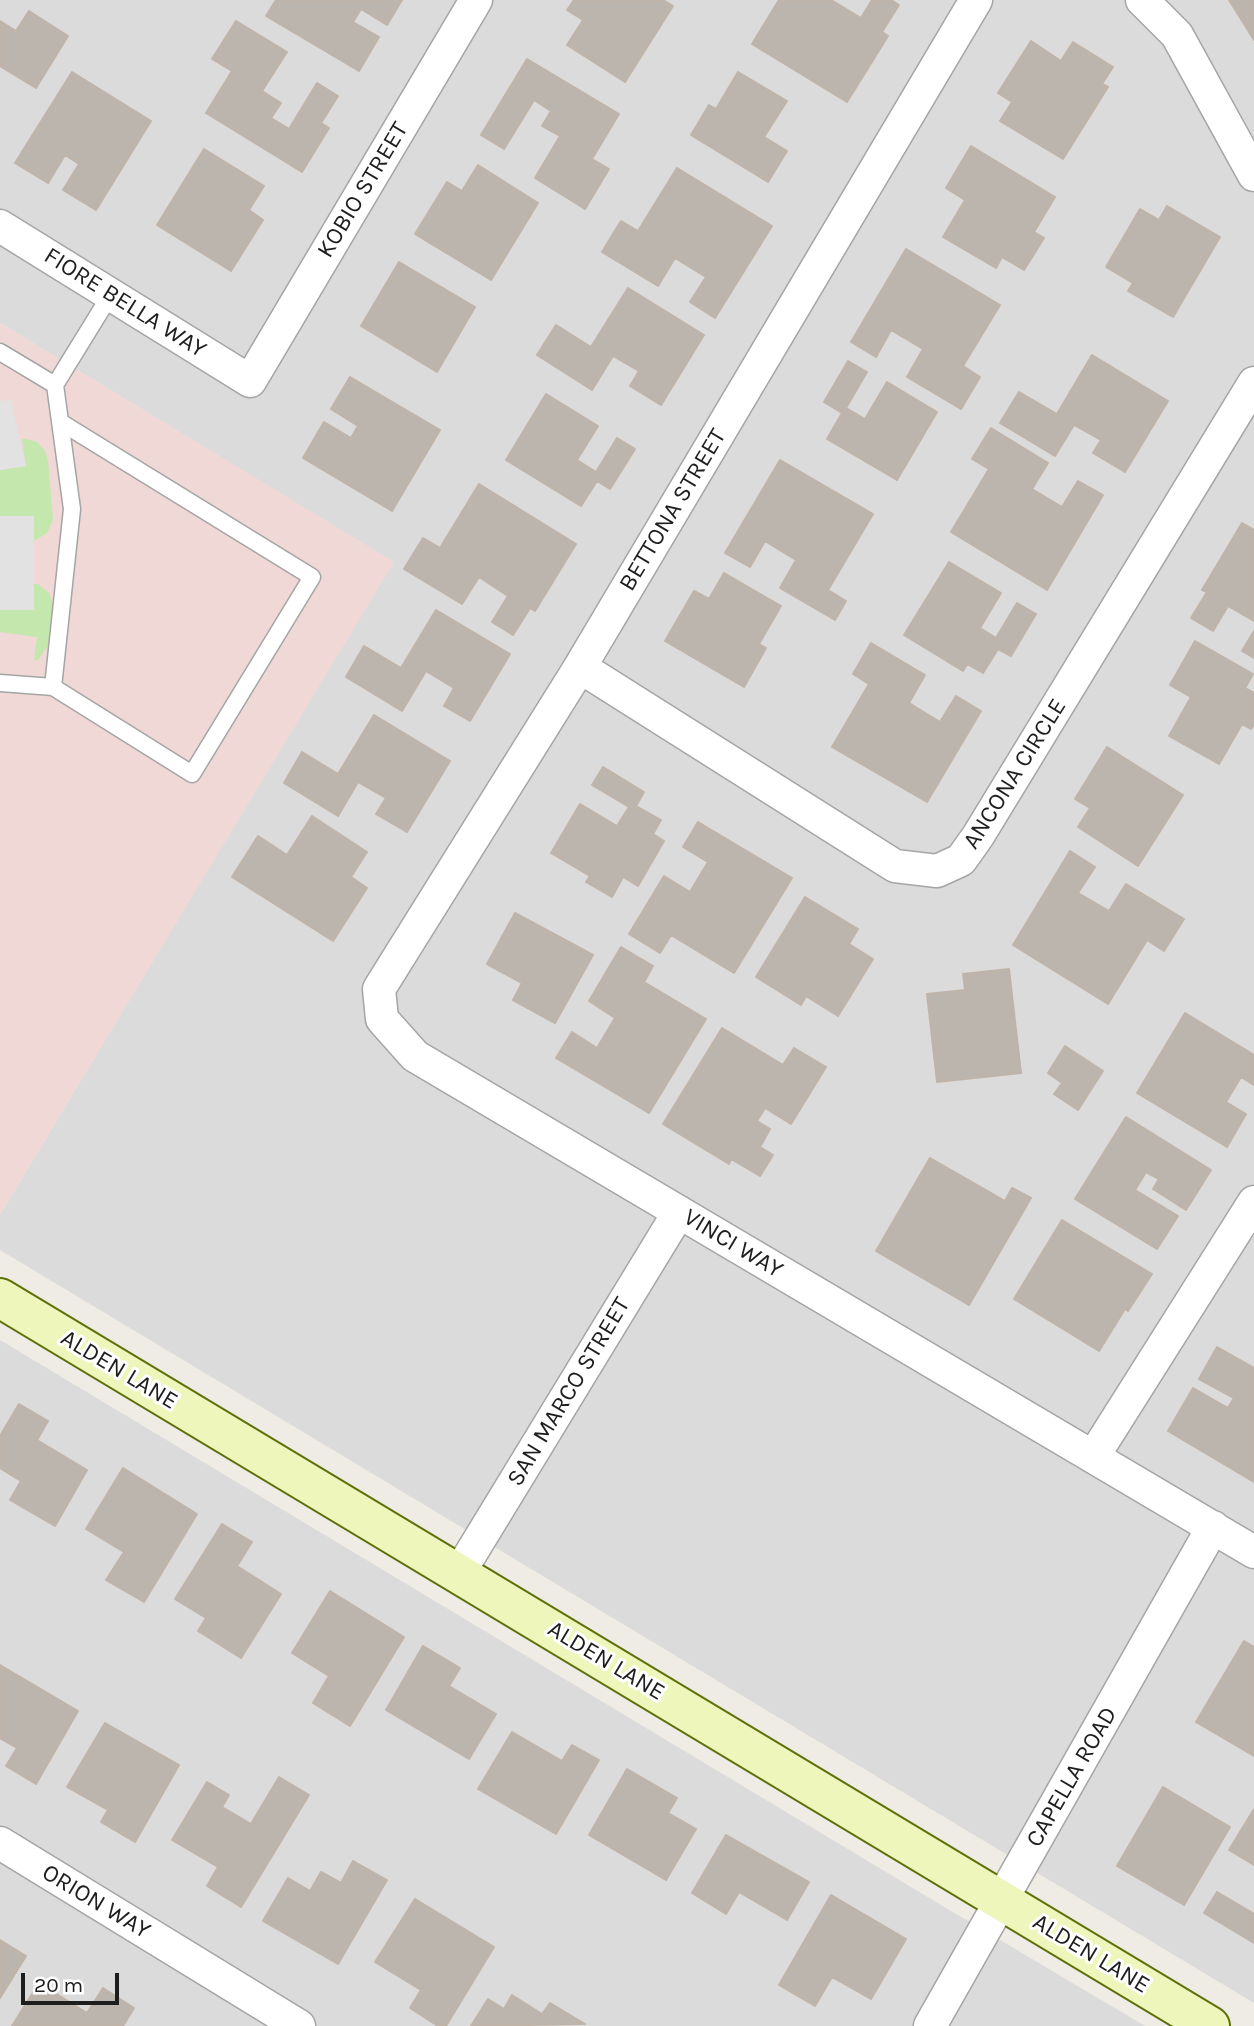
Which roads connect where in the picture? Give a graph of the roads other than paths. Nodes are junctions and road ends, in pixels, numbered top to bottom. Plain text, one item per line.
1 (476, 0) edge
2 (976, 0) edge
3 (1143, 0) edge
4 (1254, 175) edge
5 (0, 226) edge
6 (111, 294) junction
7 (0, 352) edge
8 (250, 380) joint
9 (1254, 383) edge
10 (55, 385) junction
11 (62, 423) junction
12 (580, 667) junction
13 (0, 683) edge
14 (54, 687) junction
15 (382, 1019) joint
16 (1254, 1202) edge
17 (679, 1212) junction
18 (0, 1298) edge
19 (1093, 1457) junction
20 (1213, 1527) junction
21 (1254, 1552) edge
22 (460, 1573) junction
23 (0, 1843) edge
24 (1001, 1900) junction
25 (299, 2026) edge
26 (930, 2026) edge
27 (1210, 2026) edge

1 - 8 street, KOBIO STREET
2 - 12 street, BETTONA STREET
3 - 4 street
5 - 6 street, FIORE BELLA WAY
6 - 8 street, FIORE BELLA WAY
6 - 10 lane
7 - 10 lane
9 - 12 street, ANCONA CIRCLE
10 - 11 lane
11 - 14 lane
11 - 14 lane
12 - 15 street, BETTONA STREET
13 - 14 lane
15 - 17 street, VINCI WAY
16 - 19 street
17 - 19 street, VINCI WAY
17 - 22 street, SAN MARCO STREET
18 - 22 street, ALDEN LANE
19 - 20 street, VINCI WAY
20 - 21 street, VINCI WAY
20 - 24 street, CAPELLA ROAD
22 - 24 street, ALDEN LANE
23 - 25 street, ORION WAY
24 - 26 street, CAPELLA ROAD
24 - 27 street, ALDEN LANE

